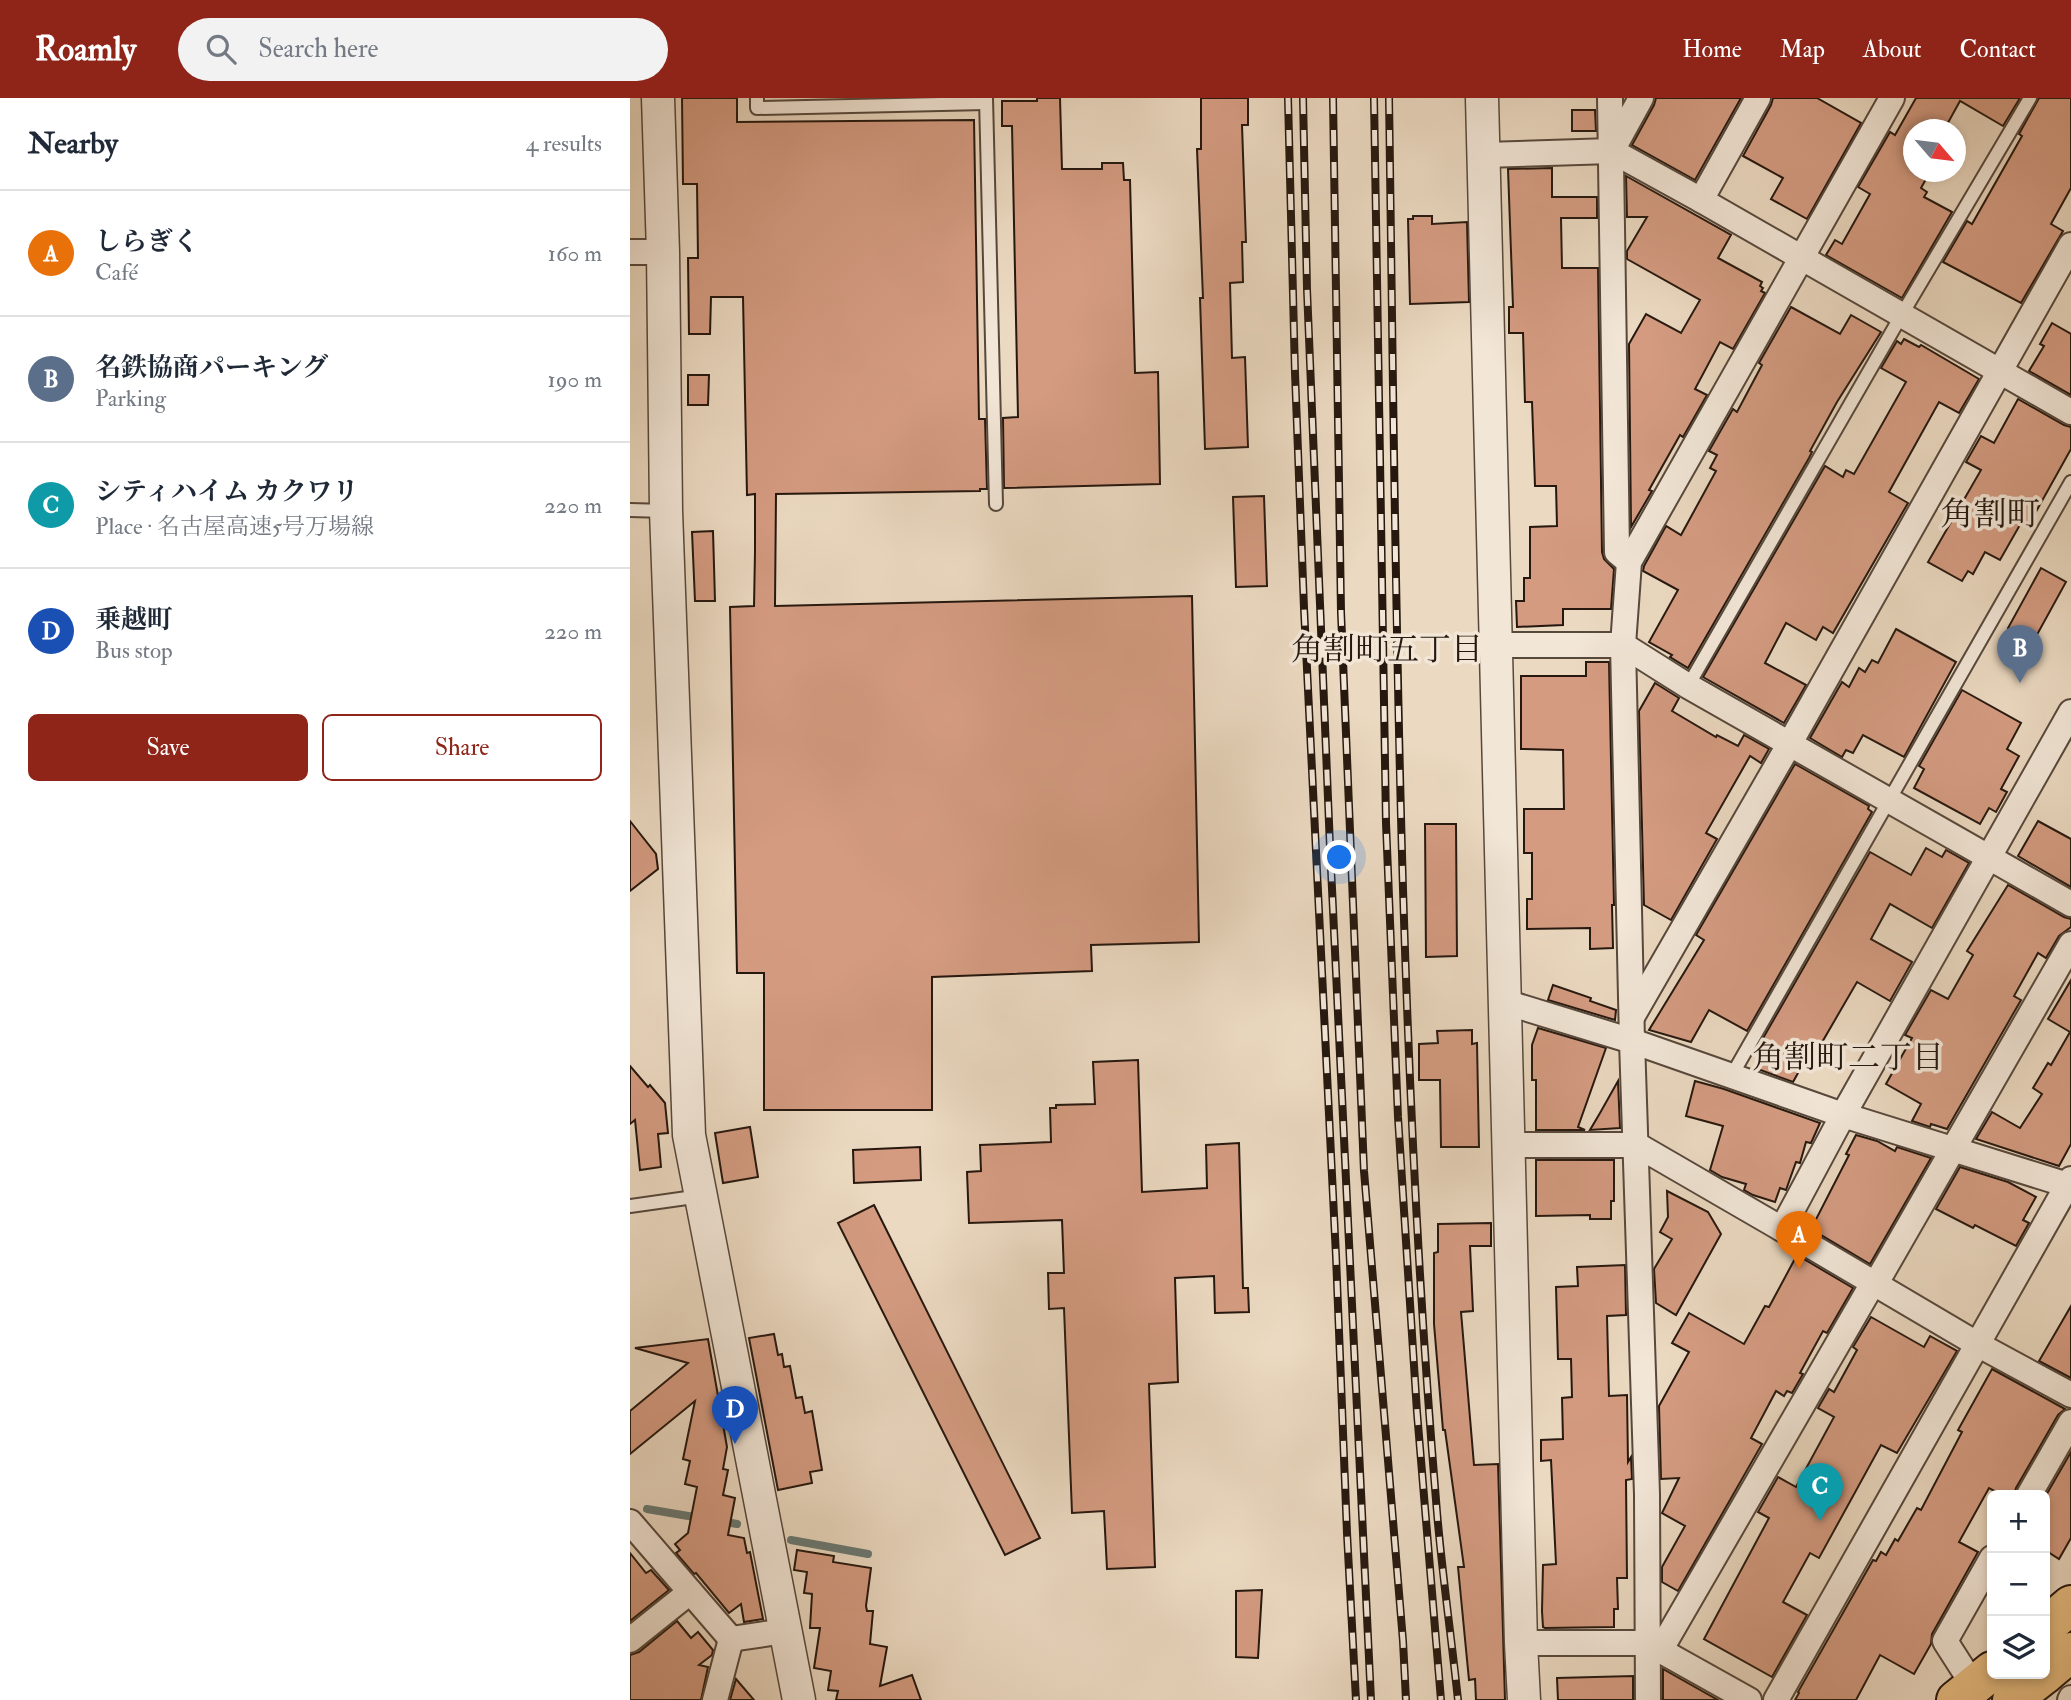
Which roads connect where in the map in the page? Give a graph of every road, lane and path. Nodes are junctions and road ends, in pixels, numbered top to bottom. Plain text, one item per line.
1 (658, 98) edge
2 (757, 98) edge
3 (1482, 98) edge
4 (1610, 98) edge
5 (1641, 98) edge
6 (1758, 98) edge
7 (1892, 98) edge
8 (2030, 98) edge
9 (986, 100) edge
10 (1612, 151) junction
11 (1484, 155) junction
12 (1701, 200) junction
13 (2071, 245) edge
14 (630, 252) edge
15 (663, 252) junction
16 (1802, 259) junction
17 (1901, 316) junction
18 (1999, 371) junction
19 (2071, 412) edge
20 (2071, 482) edge
21 (996, 504) dead end
22 (630, 510) edge
23 (666, 511) junction
24 (1629, 562) junction
25 (1495, 645) junction
26 (1623, 645) junction
27 (1688, 686) junction
28 (2071, 712) edge
29 (1790, 743) junction
30 (1889, 800) junction
31 (1988, 857) junction
32 (2071, 904) edge
33 (2071, 944) edge
34 (1505, 1003) junction
35 (1632, 1029) junction
36 (1732, 1075) junction
37 (1843, 1115) junction
38 (1509, 1145) junction
39 (1637, 1145) junction
40 (1953, 1149) junction
41 (2070, 1183) edge
42 (701, 1196) junction
43 (630, 1206) edge
44 (1782, 1229) junction
45 (1874, 1284) junction
46 (1977, 1344) junction
47 (2071, 1395) edge
48 (2071, 1422) edge
49 (2031, 1490) edge
50 (631, 1525) edge
51 (1987, 1567) edge
52 (690, 1592) junction
53 (2071, 1597) edge
54 (2071, 1605) edge
55 (2046, 1616) edge
56 (2050, 1623) edge
57 (785, 1630) junction
58 (731, 1639) junction
59 (630, 1640) edge
60 (1521, 1643) junction
61 (1654, 1646) junction
62 (2071, 1652) edge
63 (1987, 1664) edge
64 (2050, 1670) edge
65 (2039, 1679) edge
66 (1972, 1683) edge
67 (715, 1700) edge
68 (799, 1700) edge
69 (1524, 1700) edge
70 (1648, 1700) edge
71 (1749, 1700) edge
72 (1776, 1700) edge
73 (1935, 1700) edge
74 (2012, 1700) edge

1 - 15 street
2 - 9 lane
3 - 11 street
4 - 10 street
5 - 10 street
6 - 12 street
7 - 16 street
8 - 17 lane
9 - 21 lane
10 - 11 street
10 - 12 street
10 - 24 street
11 - 25 street
12 - 16 street
13 - 18 street
14 - 15 street
15 - 23 street
16 - 17 street
16 - 24 street
17 - 18 street
17 - 27 lane
18 - 19 street
18 - 29 street
20 - 30 lane
22 - 23 lane
23 - 42 street
24 - 26 street
25 - 26 street
25 - 34 street
26 - 27 street
26 - 35 street
27 - 29 street
28 - 31 street
29 - 30 street
29 - 35 street
30 - 31 street
30 - 36 lane
31 - 32 street
31 - 37 street
33 - 40 street
34 - 35 street
34 - 38 street
35 - 36 street
35 - 39 street
36 - 37 street
37 - 40 street
37 - 44 street
38 - 39 street
38 - 60 street
39 - 44 street
39 - 61 street
40 - 41 street
40 - 45 street
41 - 46 street
42 - 43 lane
42 - 57 street
44 - 45 street
45 - 46 street
45 - 61 street
46 - 47 street
46 - 72 street
48 - 49 street
50 - 52 street
51 - 66 street
52 - 58 street
52 - 59 street
53 - 55 street
54 - 56 highway
57 - 58 street
57 - 68 street
58 - 67 street
60 - 61 street
60 - 69 street
61 - 70 street
61 - 71 street
62 - 64 highway
63 - 66 street
65 - 74 highway
66 - 73 street

